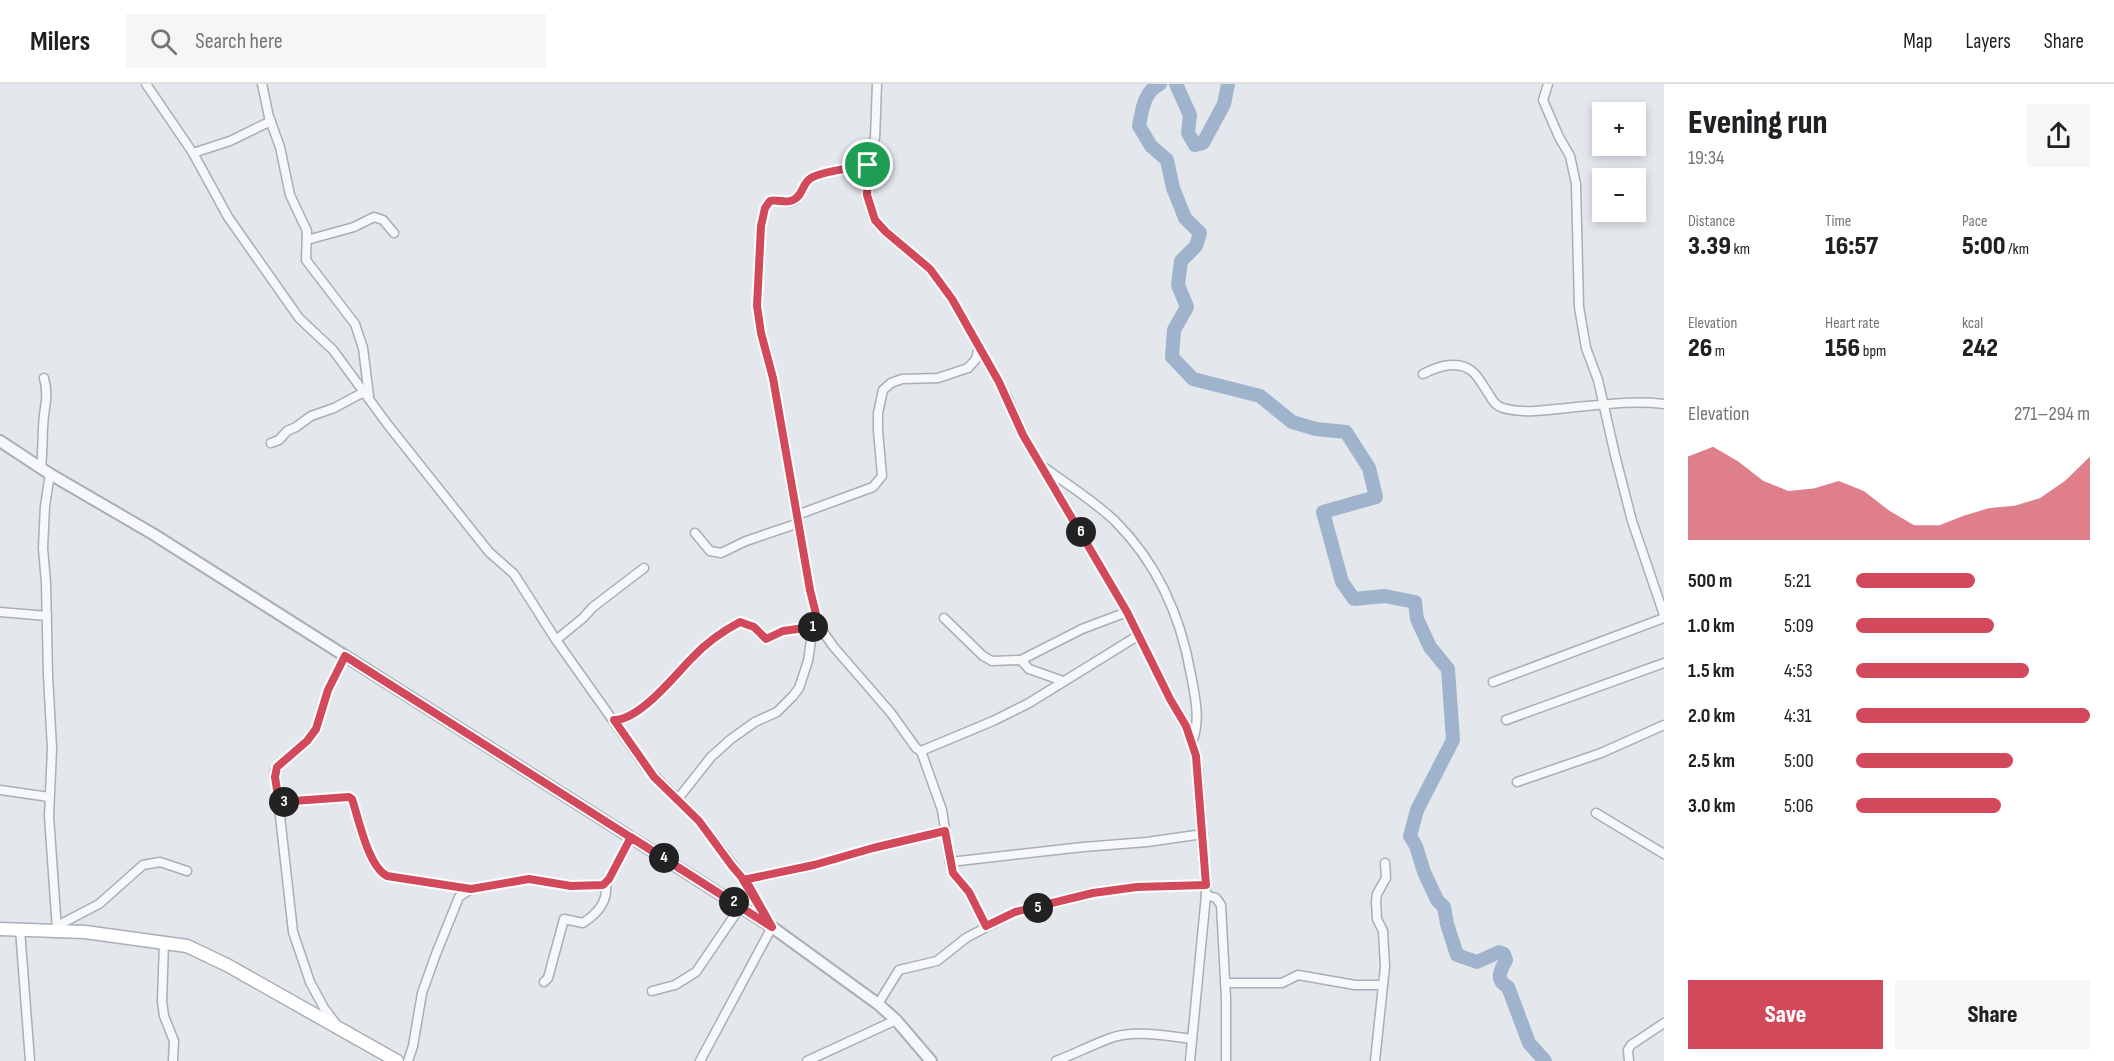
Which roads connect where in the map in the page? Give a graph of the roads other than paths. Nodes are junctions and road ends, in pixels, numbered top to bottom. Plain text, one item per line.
1 (146, 84) edge
2 (262, 84) edge
3 (877, 84) edge
4 (1548, 84) edge
5 (271, 121) junction
6 (193, 153) junction
7 (868, 165) junction
8 (394, 233) dead end
9 (307, 240) junction
10 (979, 346) junction
11 (1423, 374) dead end
12 (44, 378) dead end
13 (367, 395) junction
14 (1664, 404) edge
15 (1605, 405) junction
16 (0, 441) edge
17 (271, 443) dead end
18 (1040, 464) junction
19 (45, 471) junction
20 (798, 519) junction
21 (695, 533) dead end
22 (644, 568) dead end
23 (0, 612) edge
24 (1127, 612) junction
25 (47, 616) junction
26 (1664, 616) edge
27 (944, 618) dead end
28 (819, 626) junction
29 (1139, 635) junction
30 (556, 640) junction
31 (345, 656) junction
32 (1021, 660) junction
33 (1664, 663) edge
34 (1063, 681) junction
35 (1493, 682) dead end
36 (614, 720) junction
37 (1506, 720) dead end
38 (1664, 725) edge
39 (1192, 742) junction
40 (921, 751) junction
41 (1517, 782) dead end
42 (0, 790) edge
43 (49, 797) junction
44 (677, 800) junction
45 (279, 802) junction
46 (1596, 813) dead end
47 (945, 831) junction
48 (1203, 834) junction
49 (631, 837) junction
50 (1664, 854) edge
51 (950, 862) junction
52 (1385, 863) dead end
53 (187, 871) dead end
54 (743, 880) junction
55 (606, 883) junction
56 (1206, 885) junction
57 (471, 889) junction
58 (1206, 895) junction
59 (741, 906) junction
60 (986, 926) junction
61 (8, 927) edge
62 (772, 927) junction
63 (57, 928) junction
64 (164, 943) junction
65 (544, 982) dead end
66 (1225, 983) junction
67 (1383, 985) junction
68 (652, 991) dead end
69 (878, 1004) junction
70 (896, 1020) junction
71 (1664, 1023) edge
72 (338, 1027) junction
73 (1192, 1040) junction
74 (30, 1061) edge
75 (173, 1061) edge
76 (397, 1061) edge
77 (408, 1061) edge
78 (700, 1061) edge
79 (807, 1061) edge
80 (931, 1061) edge
81 (1056, 1061) edge
82 (1190, 1061) edge
83 (1226, 1061) edge
84 (1375, 1061) edge
85 (1629, 1061) edge

1 - 6 street
2 - 5 street
3 - 7 street
4 - 15 street
5 - 6 street
5 - 9 street
6 - 13 street
7 - 10 street
7 - 20 street
8 - 9 street
9 - 13 street
10 - 18 street
10 - 20 street
11 - 15 street
12 - 19 street
13 - 17 street
13 - 30 street
14 - 15 street
15 - 26 street
16 - 19 street
18 - 24 street
18 - 39 street
19 - 25 street
19 - 31 street
20 - 21 street
20 - 28 street
22 - 30 street
23 - 25 street
24 - 29 street
24 - 32 street
25 - 43 street
26 - 35 street
27 - 32 street
28 - 36 street
28 - 40 street
28 - 44 street
29 - 34 street
29 - 39 street
30 - 36 street
31 - 45 street
31 - 49 street
32 - 34 street
33 - 37 street
34 - 40 street
36 - 44 street
38 - 41 street
39 - 48 street
40 - 47 street
42 - 43 street
43 - 63 street
44 - 54 street
45 - 57 street
45 - 72 street
46 - 50 street
47 - 51 street
47 - 54 street
48 - 51 street
48 - 56 street
49 - 55 street
49 - 59 street
51 - 60 street
52 - 67 street
53 - 63 street
54 - 62 street
55 - 57 street
55 - 65 street
56 - 58 street
56 - 60 street
57 - 77 street
58 - 66 street
58 - 73 street
59 - 62 street
59 - 68 street
60 - 69 street
61 - 63 main road
61 - 74 street
62 - 69 street
62 - 78 street
63 - 64 main road
64 - 72 main road
64 - 75 street
66 - 67 street
66 - 83 street
67 - 84 street
69 - 70 street
70 - 79 street
70 - 80 street
71 - 85 street
72 - 76 main road
73 - 81 street
73 - 82 street

